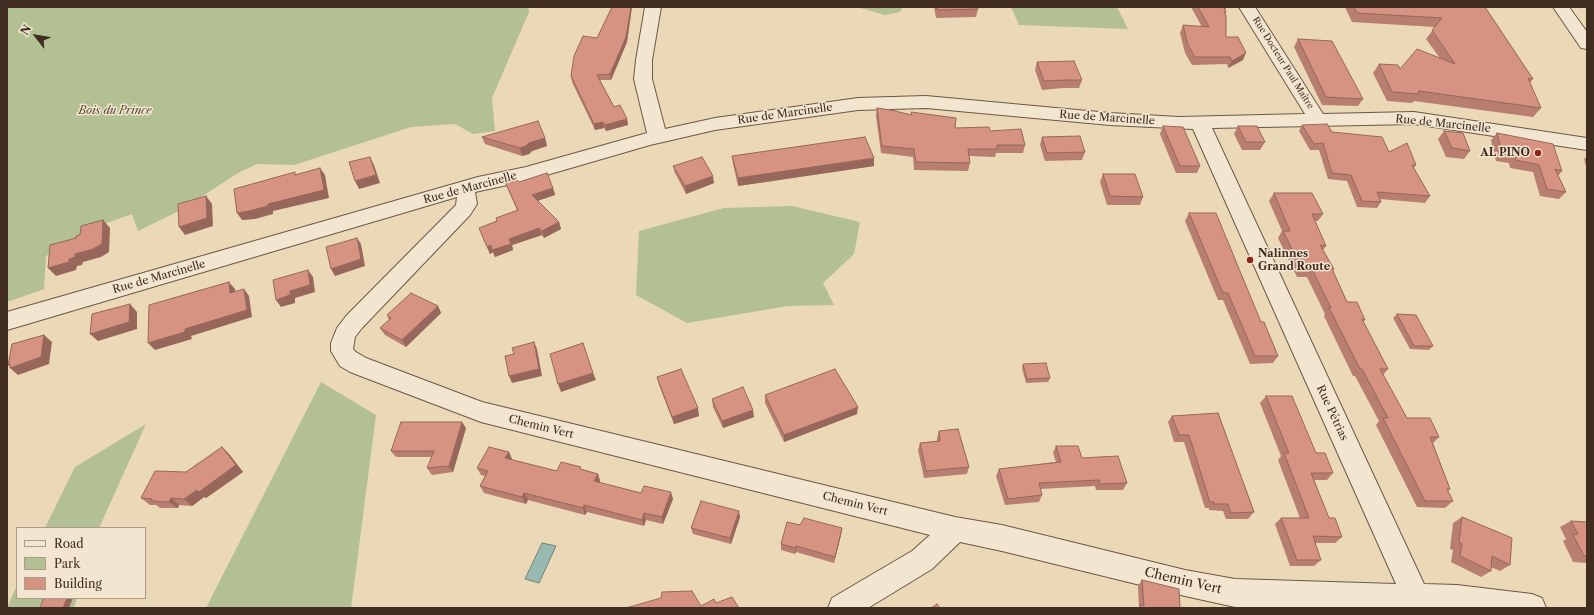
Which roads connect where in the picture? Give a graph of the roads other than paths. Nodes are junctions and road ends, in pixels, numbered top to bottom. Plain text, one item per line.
1 (653, 7) edge
2 (1247, 7) edge
3 (1561, 7) edge
4 (1587, 44) edge
5 (1318, 120) junction
6 (1200, 123) junction
7 (657, 136) junction
8 (1587, 144) edge
9 (464, 188) junction
10 (7, 321) edge
11 (955, 529) junction
12 (1416, 597) junction
13 (842, 608) edge
14 (1532, 608) edge

1 - 7 street
2 - 5 street, Rue Docteur Paul Maître
3 - 4 street
5 - 6 street, Rue de Marcinelle
5 - 8 street, Rue de Marcinelle
6 - 7 street, Rue de Marcinelle
6 - 12 street, Rue Pétrias
7 - 9 street, Rue de Marcinelle
9 - 10 street, Rue de Marcinelle
9 - 11 street, Chemin Vert
11 - 12 street, Chemin Vert
11 - 13 street
12 - 14 street

